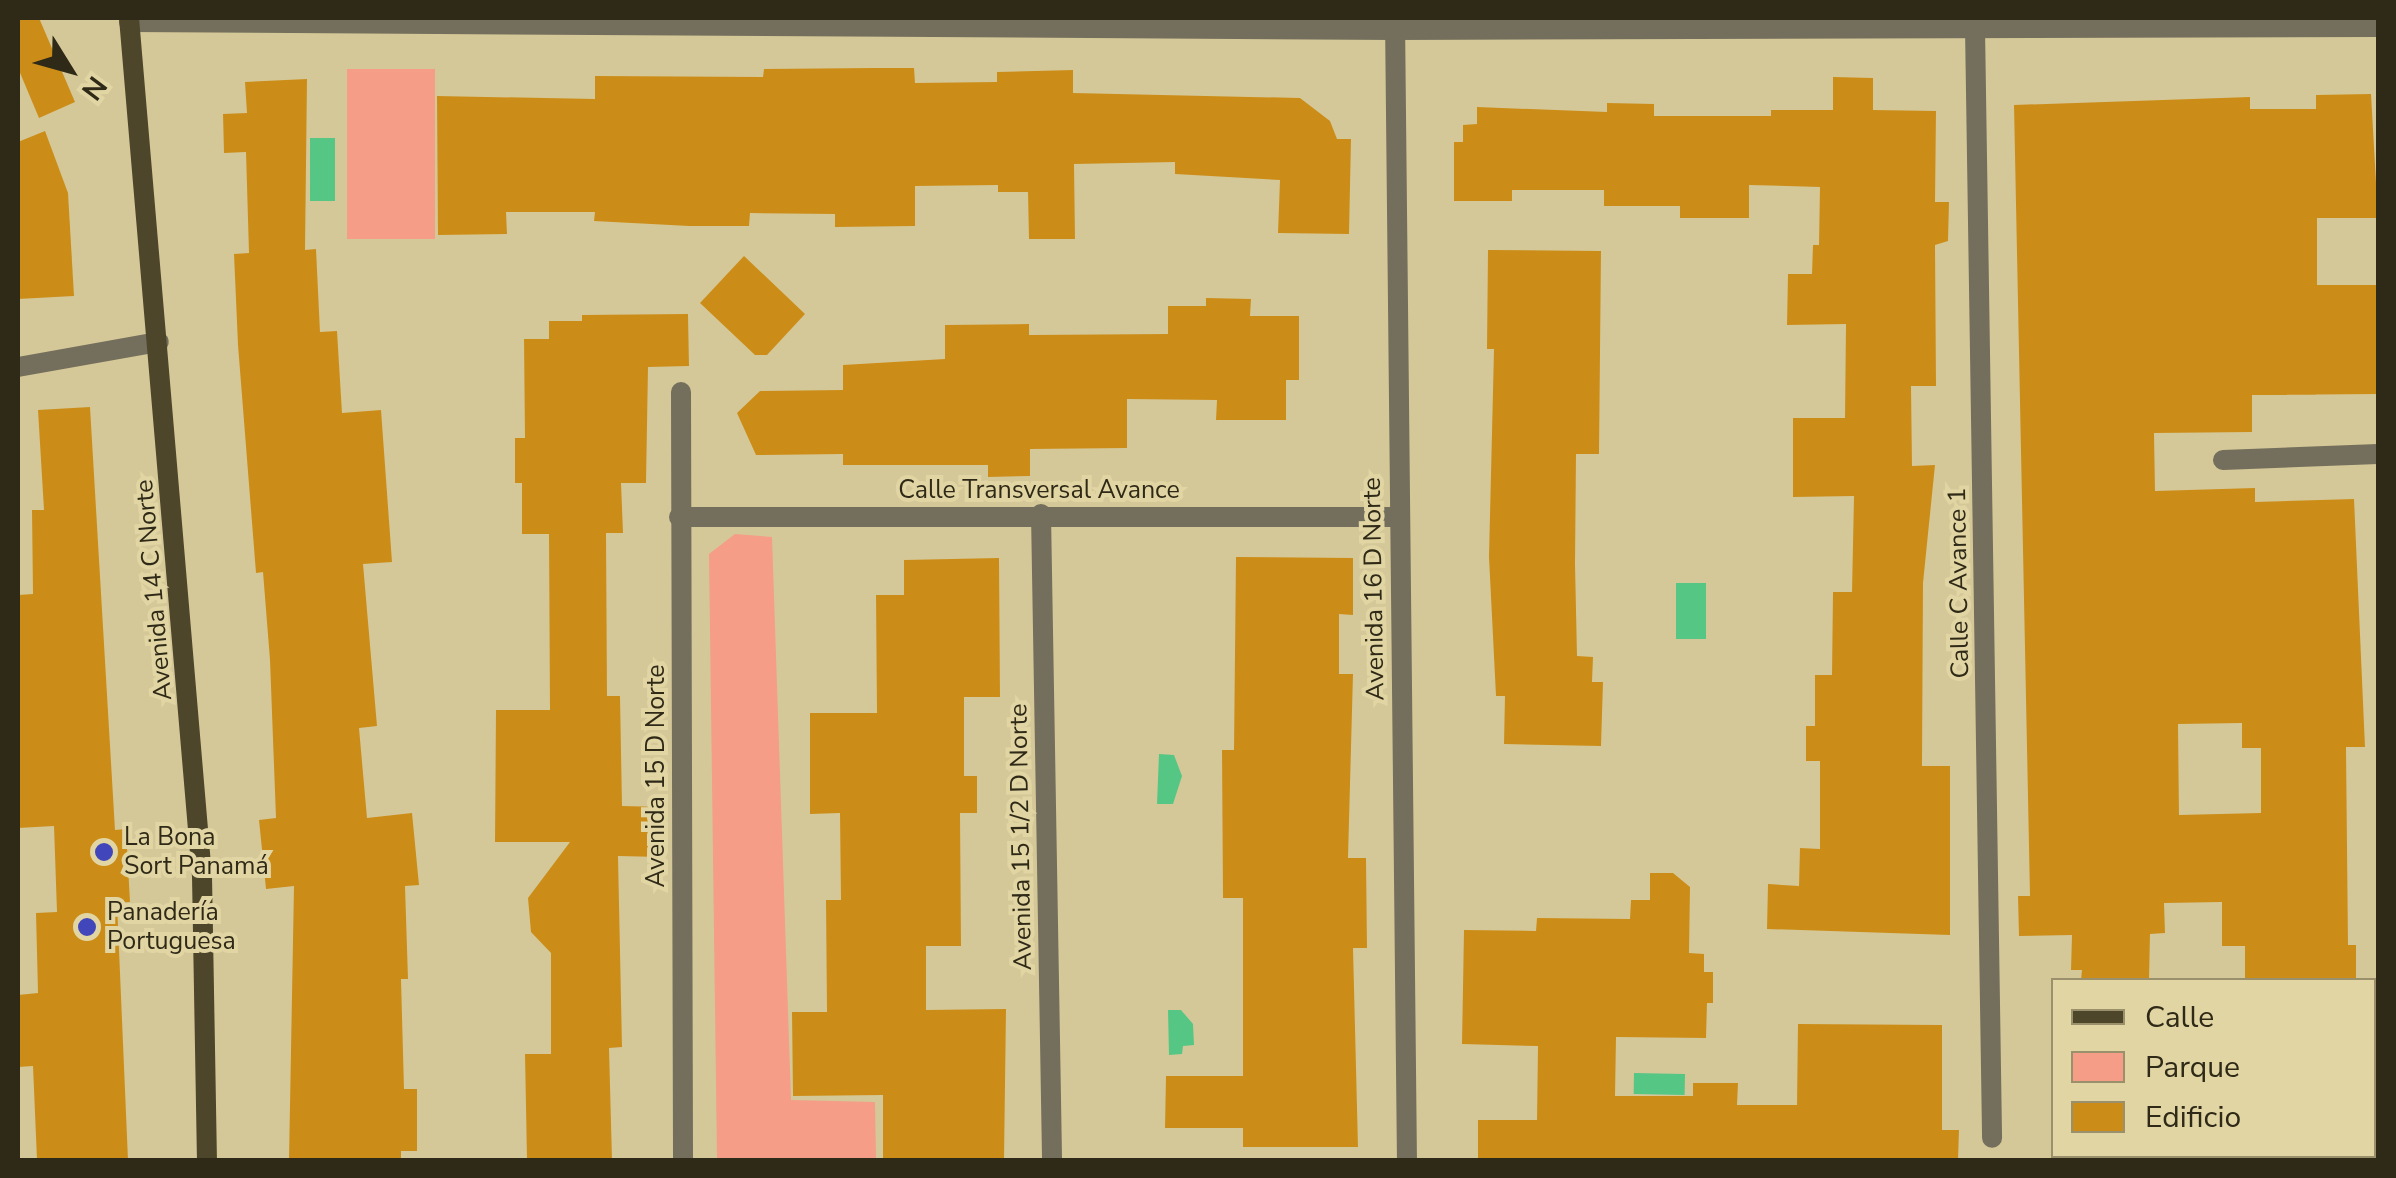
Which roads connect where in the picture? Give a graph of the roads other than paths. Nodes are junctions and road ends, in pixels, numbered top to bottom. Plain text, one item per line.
1 (129, 20) edge
2 (517, 20) edge
3 (1395, 24) edge
4 (1976, 27) junction
5 (2378, 27) edge
6 (158, 342) junction
7 (18, 367) edge
8 (681, 392) dead end
9 (2378, 454) edge
10 (2223, 460) dead end
11 (1041, 514) junction
12 (680, 517) junction
13 (1398, 517) junction
14 (1992, 1138) dead end
15 (208, 1160) edge
16 (683, 1160) edge
17 (1052, 1160) edge
18 (1408, 1160) edge

1 - 2 street
1 - 6 street, Avenida 14 C Norte
2 - 3 street
3 - 4 street
3 - 13 street, Avenida 16 D Norte
4 - 5 street
4 - 14 street, Calle C Avance 1
6 - 7 street
6 - 15 street, Avenida 14 C Norte
8 - 12 street, Avenida 15 D Norte
9 - 10 street
11 - 12 street, Calle Transversal Avance
11 - 13 street, Calle Transversal Avance
11 - 17 street, Avenida 15 1/2 D Norte
12 - 16 street, Avenida 15 D Norte
13 - 18 street, Avenida 16 D Norte

